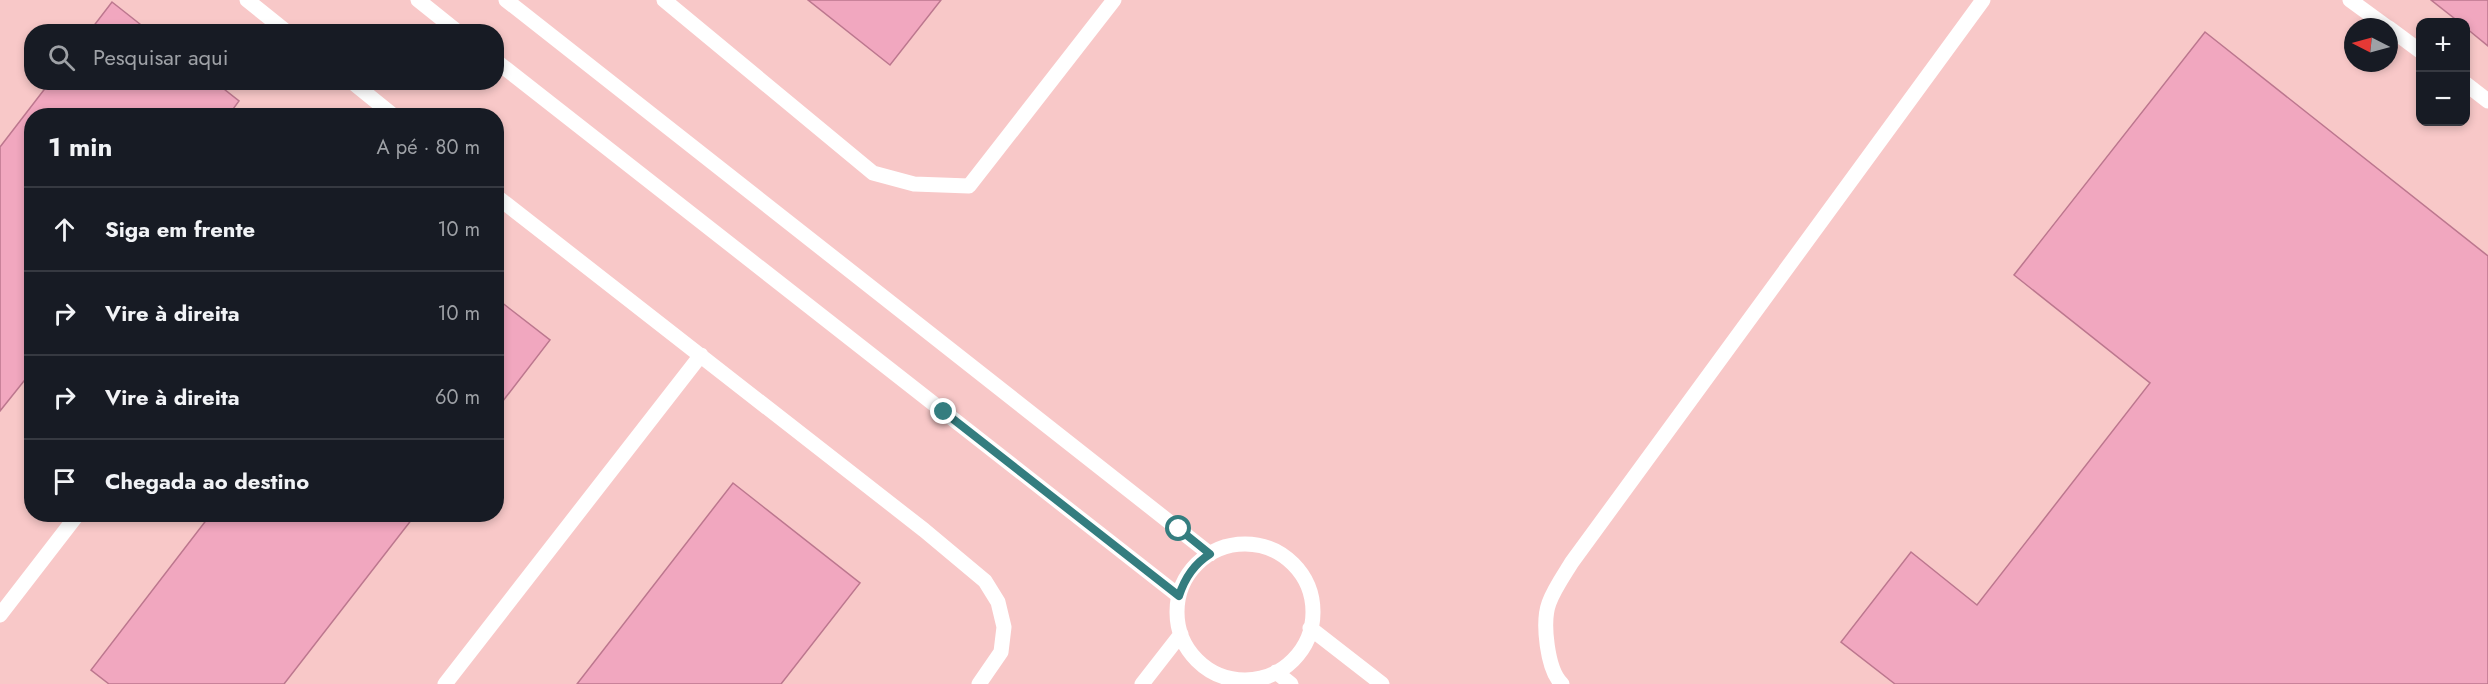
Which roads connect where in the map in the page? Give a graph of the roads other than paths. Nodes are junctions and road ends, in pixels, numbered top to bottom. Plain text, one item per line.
1 (247, 0) edge
2 (418, 0) edge
3 (506, 0) edge
4 (664, 0) edge
5 (1114, 0) edge
6 (1983, 0) edge
7 (2350, 0) edge
8 (2374, 18) edge
9 (277, 24) edge
10 (448, 24) edge
11 (2398, 35) edge
12 (2416, 48) edge
13 (504, 68) edge
14 (2470, 87) edge
15 (362, 90) edge
16 (2488, 101) edge
17 (384, 108) edge
18 (504, 202) edge
19 (701, 356) junction
20 (72, 522) edge
21 (1210, 554) junction
22 (1179, 596) junction
23 (0, 615) edge
24 (1310, 628) junction
25 (1181, 634) junction
26 (1276, 672) junction
27 (1238, 682) edge
28 (445, 684) edge
29 (979, 684) edge
30 (1142, 684) edge
31 (1291, 684) edge
32 (1382, 684) edge
33 (1562, 684) edge

1 - 9 lane
2 - 10 lane
3 - 21 lane
4 - 5 lane
6 - 33 lane
7 - 8 lane
11 - 12 lane
13 - 22 lane
14 - 16 lane
15 - 17 lane
18 - 19 lane
19 - 28 lane
19 - 29 lane
20 - 23 lane
21 - 22 lane
21 - 24 lane
22 - 25 lane
24 - 26 lane
24 - 32 lane
25 - 27 lane
25 - 30 lane
26 - 27 lane
26 - 31 lane

